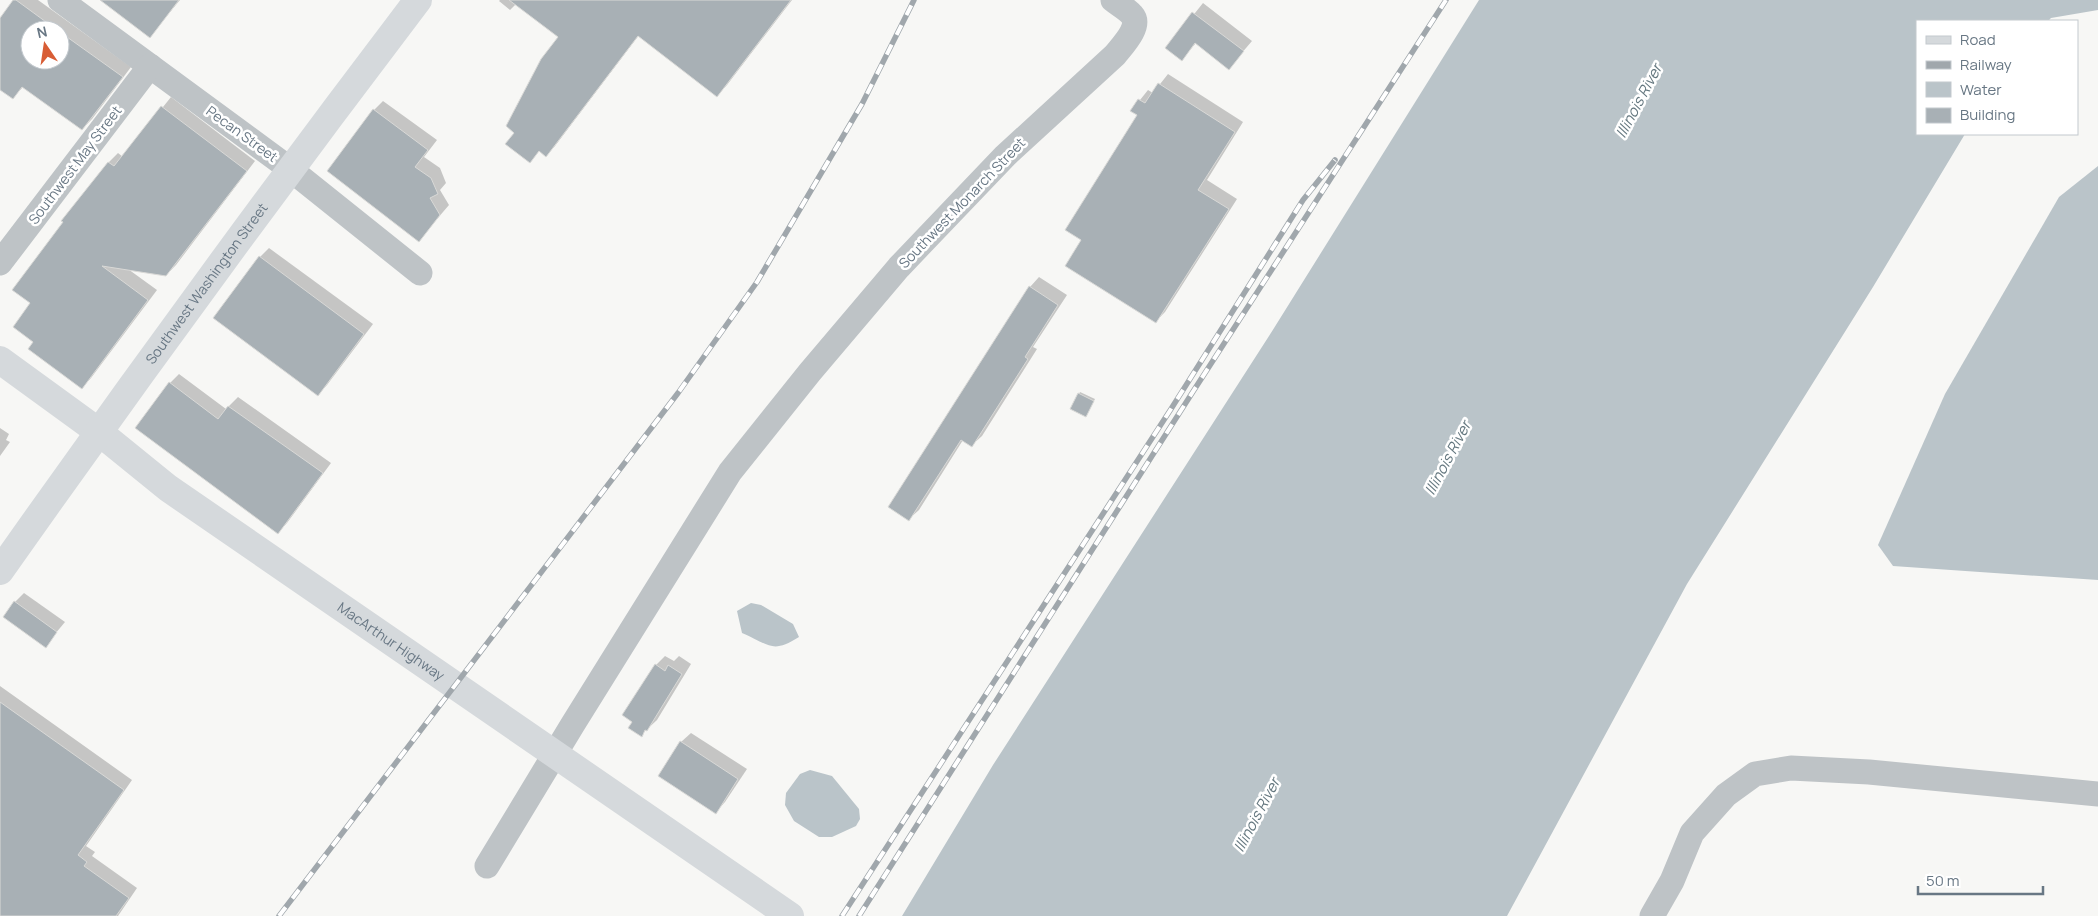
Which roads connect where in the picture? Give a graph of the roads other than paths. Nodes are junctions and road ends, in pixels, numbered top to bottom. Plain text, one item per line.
1 (60, 0) edge
2 (418, 0) edge
3 (1123, 3) edge
4 (150, 66) junction
5 (290, 169) junction
6 (0, 263) edge
7 (420, 273) dead end
8 (0, 360) edge
9 (99, 432) junction
10 (0, 571) edge
11 (2098, 794) edge
12 (487, 866) dead end
13 (790, 916) edge
14 (1652, 916) edge

1 - 4 street, Pecan Street
2 - 5 main road, Southwest Washington Street
3 - 12 street, Southwest Monarch Street
4 - 5 street, Pecan Street
4 - 6 street, Southwest May Street
5 - 7 street, Pecan Street
5 - 9 main road, Southwest Washington Street
8 - 9 main road, MacArthur Highway
9 - 10 main road, Southwest Washington Street
9 - 13 main road, MacArthur Highway
11 - 14 street

